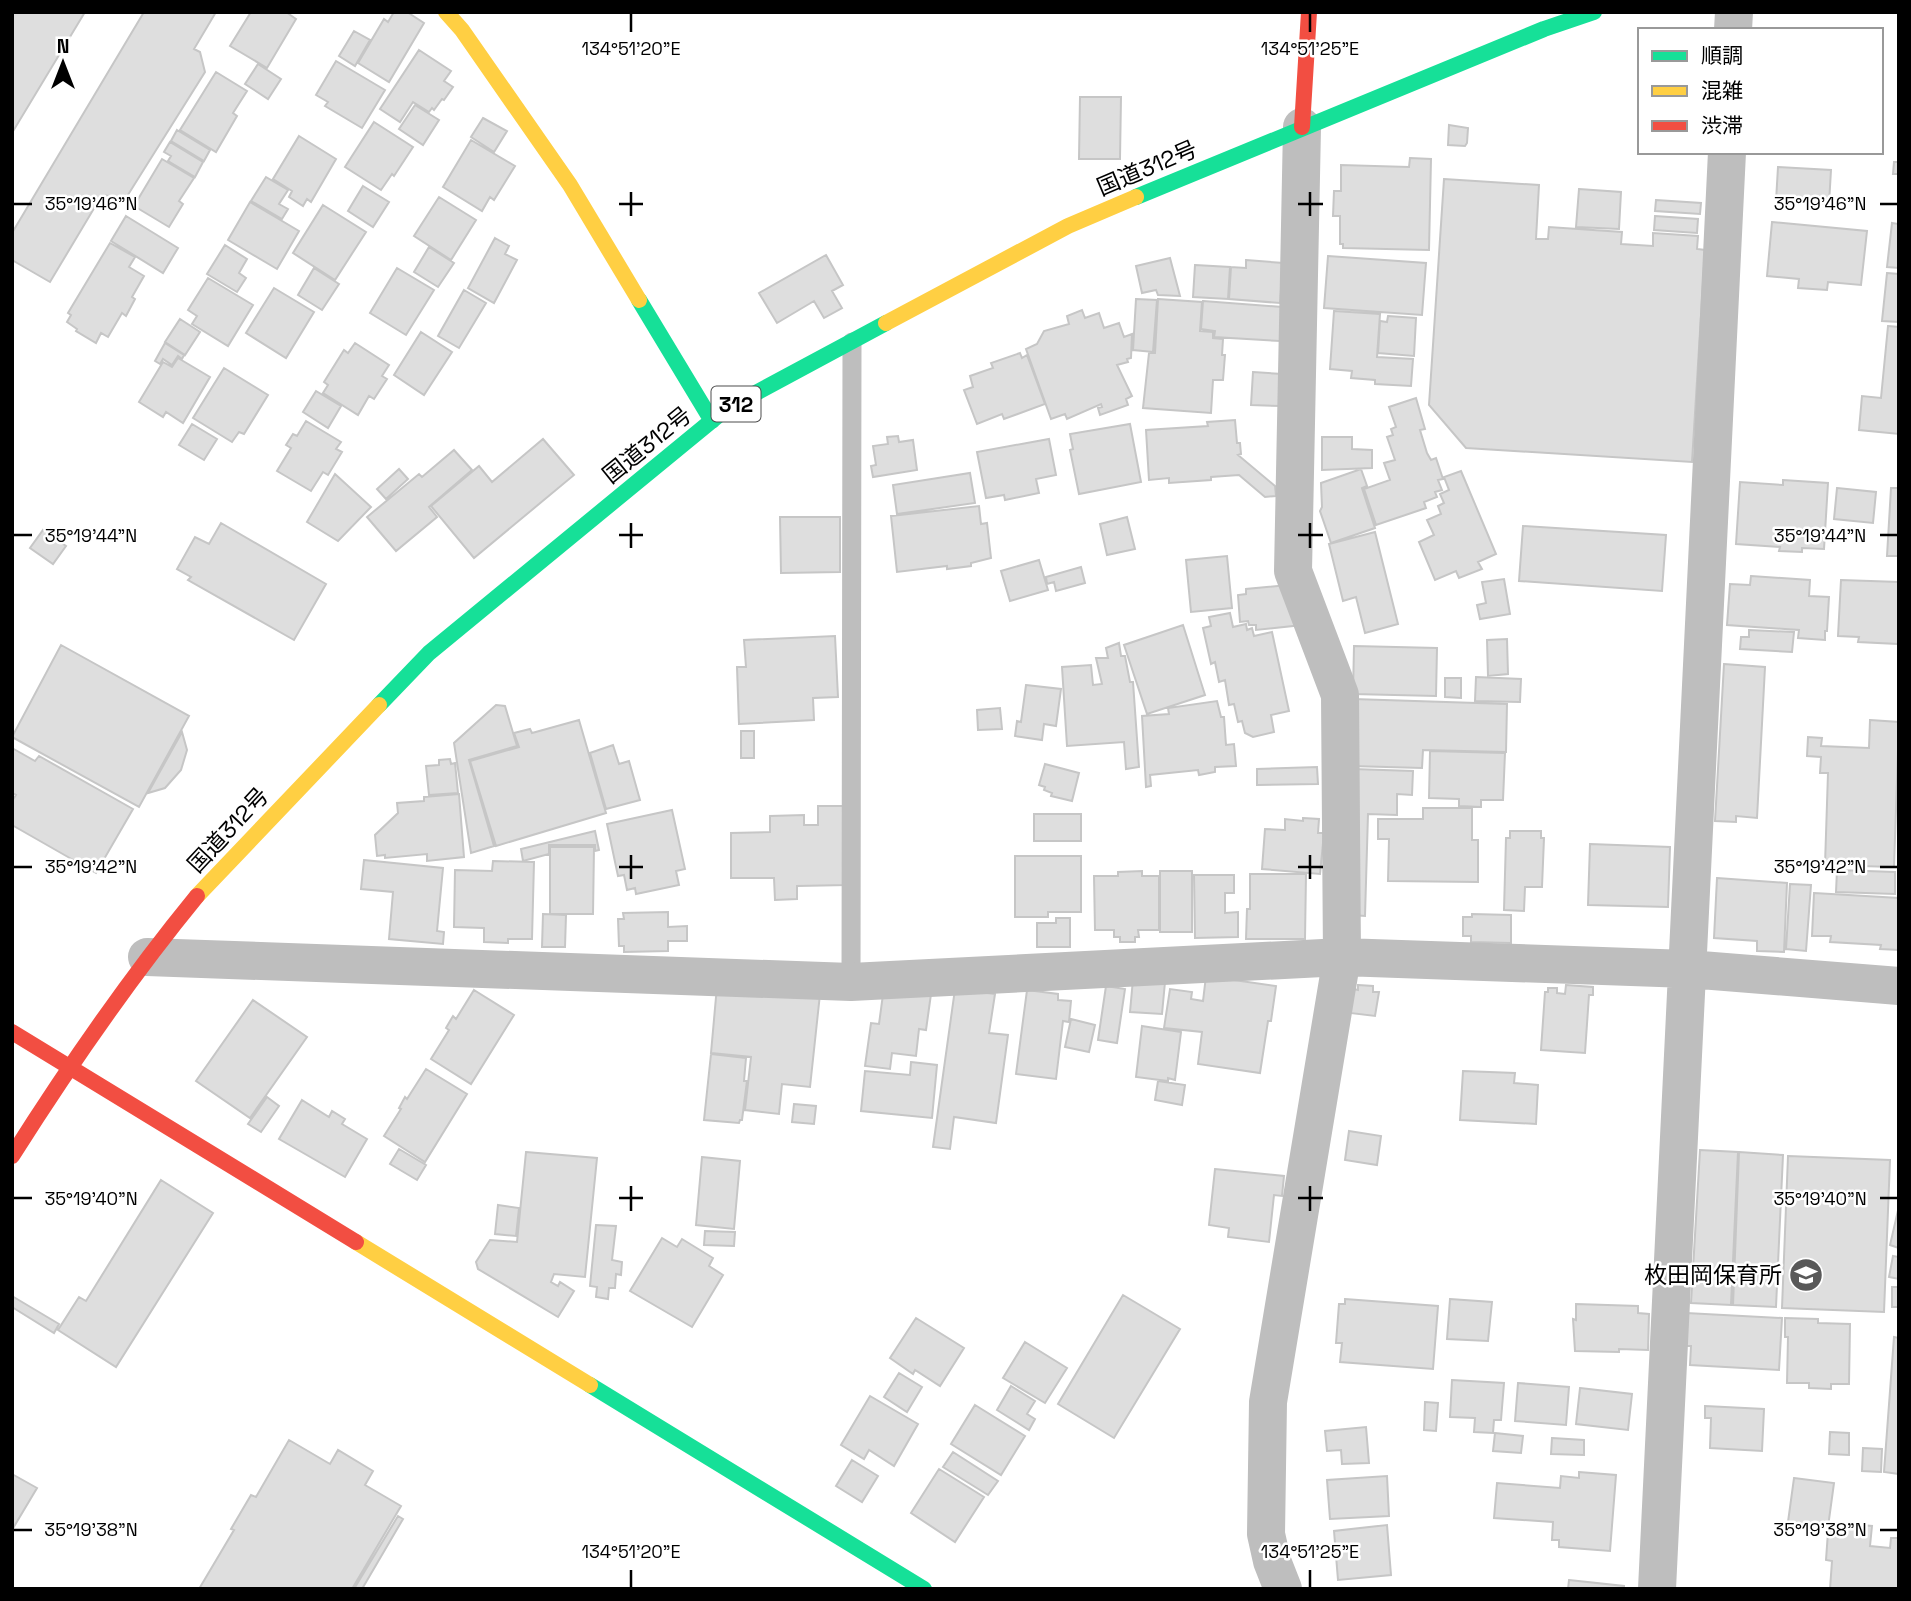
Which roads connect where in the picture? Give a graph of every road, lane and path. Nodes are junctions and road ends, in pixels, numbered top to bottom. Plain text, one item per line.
1 (446, 12) edge
2 (1309, 12) edge
3 (1594, 12) edge
4 (1302, 127) junction
5 (1727, 154) edge
6 (852, 342) junction
7 (712, 421) junction
8 (147, 957) junction
9 (1342, 957) junction
10 (1688, 969) junction
11 (851, 982) junction
12 (1899, 986) edge
13 (12, 1032) edge
14 (69, 1066) junction
15 (12, 1156) edge
16 (924, 1589) edge
17 (1283, 1589) edge
18 (1657, 1589) edge

1 - 7 main road
2 - 4 main road
3 - 4 main road, 国道312号 / 312
4 - 6 main road, 国道312号 / 312
4 - 9 street
5 - 10 street
6 - 7 main road, 国道312号 / 312
6 - 11 lane
7 - 8 main road, 国道312号 / 312
8 - 11 street
8 - 14 main road, 国道312号 / 312
9 - 10 street
9 - 11 street
9 - 17 street
10 - 12 street
10 - 18 street
13 - 14 main road
14 - 15 main road, 国道312号 / 312
14 - 16 main road

